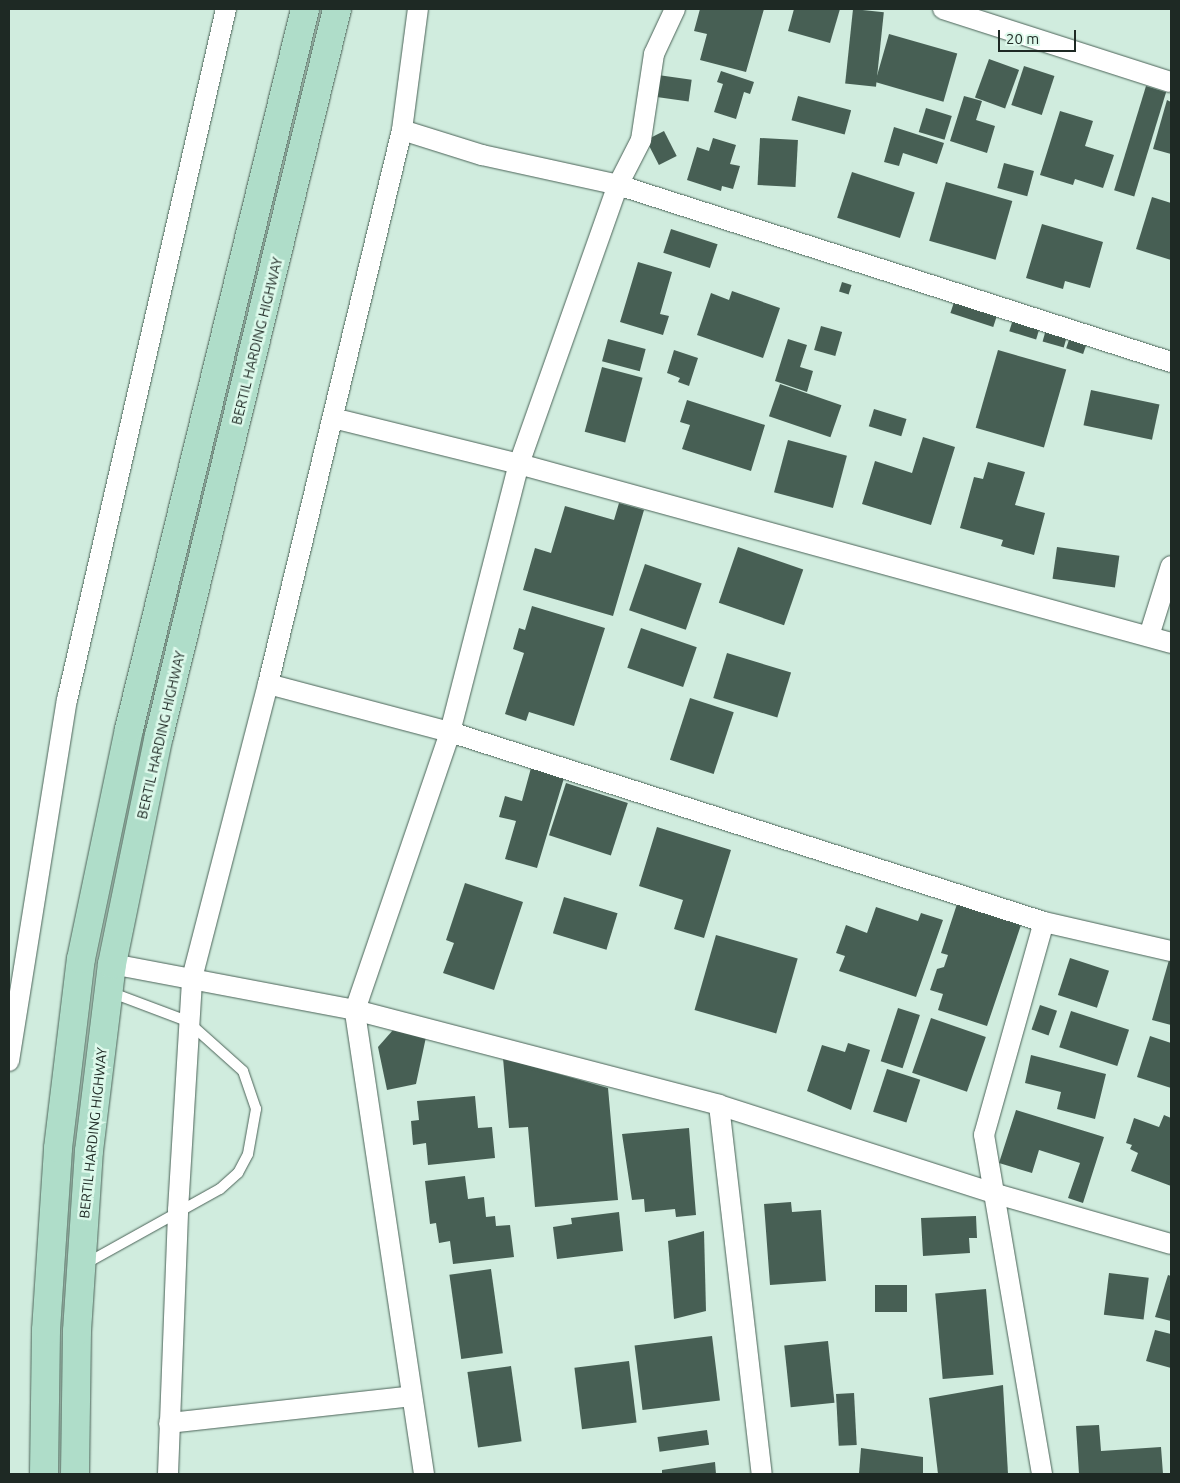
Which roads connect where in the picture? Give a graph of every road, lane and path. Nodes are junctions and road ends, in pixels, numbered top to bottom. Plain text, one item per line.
1 (226, 9) edge
2 (305, 9) edge
3 (337, 9) edge
4 (418, 9) edge
5 (675, 9) edge
6 (942, 9) edge
7 (1171, 82) edge
8 (402, 130) junction
9 (618, 185) junction
10 (1171, 362) edge
11 (333, 418) junction
12 (518, 464) junction
13 (1171, 566) edge
14 (1149, 636) junction
15 (1171, 643) edge
16 (268, 684) junction
17 (450, 732) junction
18 (1044, 922) junction
19 (1171, 951) edge
20 (112, 964) junction
21 (192, 978) junction
22 (108, 992) junction
23 (354, 1010) junction
24 (187, 1021) junction
25 (9, 1061) edge
26 (719, 1105) junction
27 (993, 1193) junction
28 (178, 1210) junction
29 (1171, 1244) edge
30 (82, 1266) junction
31 (412, 1396) junction
32 (169, 1423) junction
33 (44, 1474) edge
34 (75, 1474) edge
35 (168, 1474) edge
36 (424, 1474) edge
37 (762, 1474) edge
38 (1042, 1474) edge

1 - 25 street
2 - 33 main road
3 - 20 main road, BERTIL HARDING HIGHWAY
4 - 8 street
5 - 9 street
6 - 7 street
8 - 9 street
8 - 11 street
9 - 10 street
9 - 12 street
11 - 12 street
11 - 16 street
12 - 14 street
12 - 17 street
13 - 14 street
14 - 15 street
16 - 17 street
16 - 21 street
17 - 18 street
17 - 23 street
18 - 19 street
18 - 27 street
20 - 21 street
20 - 22 main road, BERTIL HARDING HIGHWAY
21 - 23 street
21 - 24 street
22 - 24 lane
22 - 30 main road, BERTIL HARDING HIGHWAY
23 - 26 street
23 - 31 street
24 - 28 street
24 - 28 lane
26 - 27 street
26 - 37 street
27 - 29 street
27 - 38 street
28 - 30 lane
28 - 32 street
30 - 34 main road, BERTIL HARDING HIGHWAY
31 - 32 street
31 - 36 street
32 - 35 street

